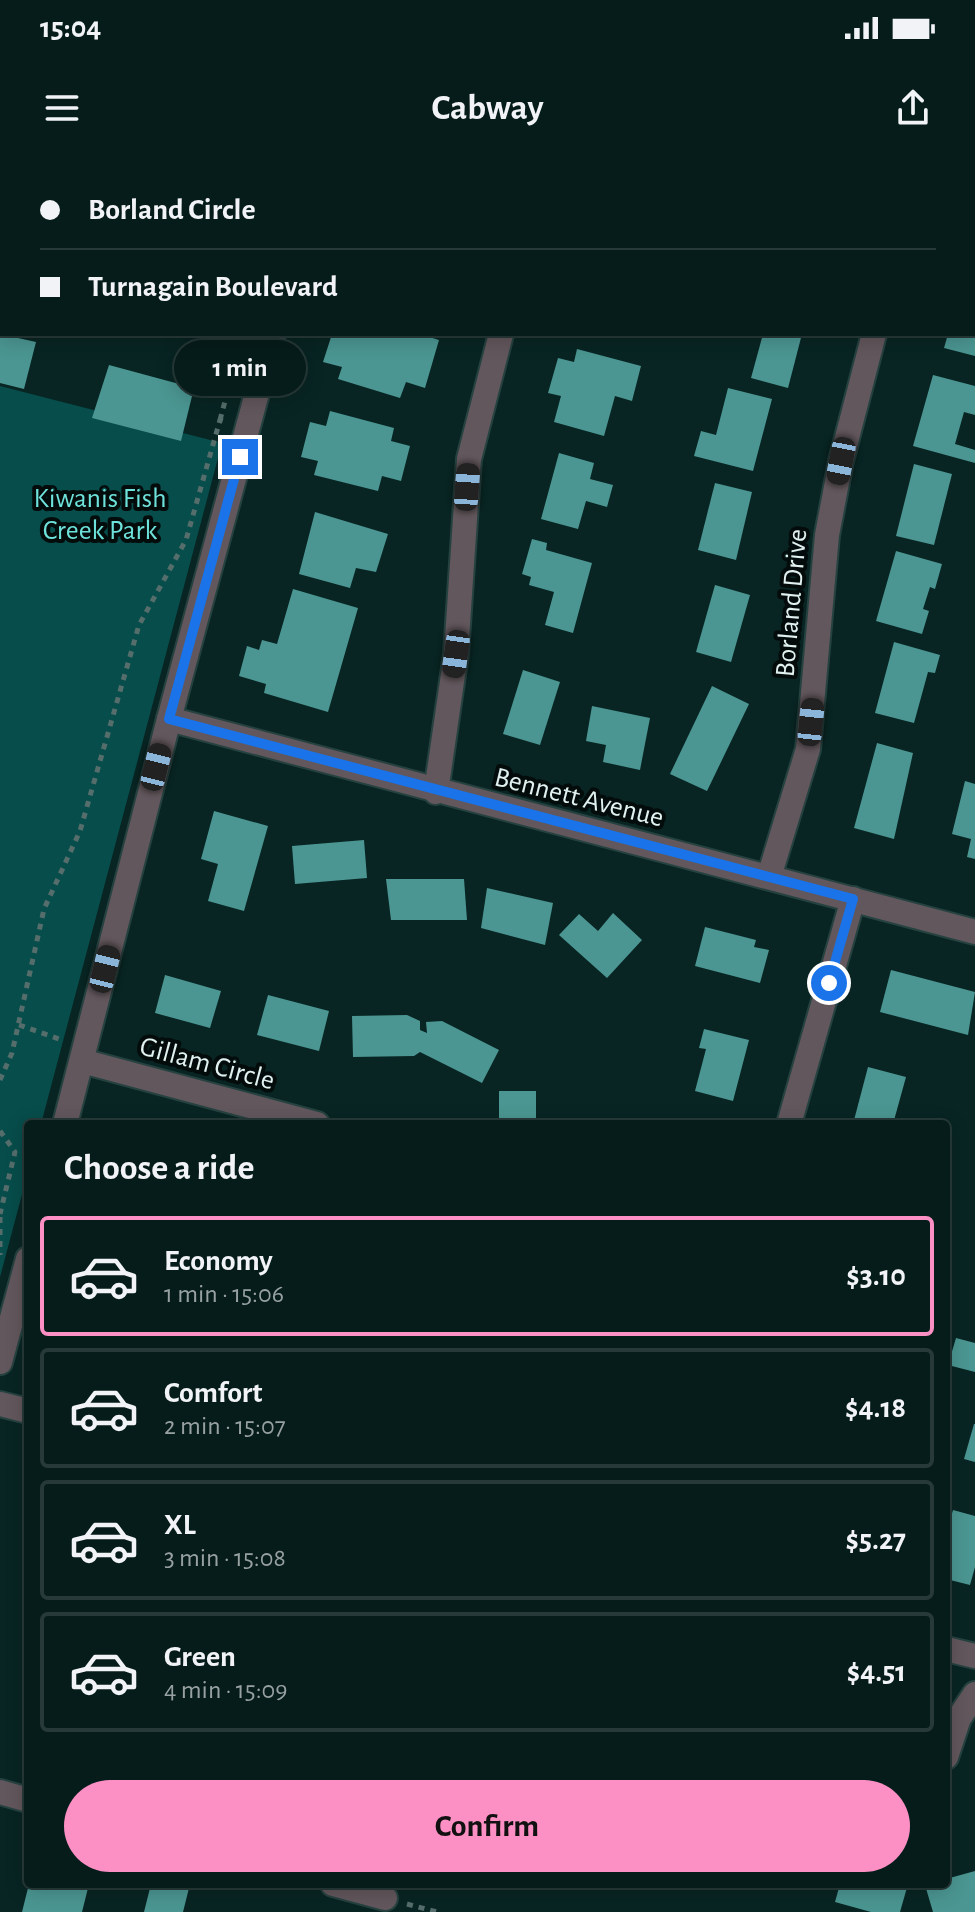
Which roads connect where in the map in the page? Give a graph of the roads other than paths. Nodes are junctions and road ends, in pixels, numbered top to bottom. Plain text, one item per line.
1 (272, 336) edge
2 (500, 336) edge
3 (873, 336) edge
4 (169, 719) junction
5 (436, 792) junction
6 (769, 877) junction
7 (853, 899) junction
8 (975, 932) edge
9 (82, 1061) junction
10 (66, 1120) edge
11 (302, 1120) edge
12 (790, 1120) edge
13 (24, 1274) edge
14 (0, 1362) edge
15 (0, 1404) edge
16 (24, 1410) edge
17 (950, 1650) edge
18 (975, 1656) edge
19 (975, 1694) edge
20 (950, 1745) edge
21 (0, 1792) edge
22 (24, 1799) edge
23 (348, 1888) edge
24 (385, 1898) dead end

1 - 4 street
2 - 5 street
3 - 6 street, Borland Drive
4 - 5 street, Bennett Avenue
4 - 9 street
5 - 6 street, Bennett Avenue
6 - 7 street, Bennett Avenue
7 - 8 street, Bennett Avenue
7 - 12 street
9 - 10 street
9 - 11 street, Gillam Circle
13 - 14 street
15 - 16 street
17 - 18 street
19 - 20 street
21 - 22 street
23 - 24 street

